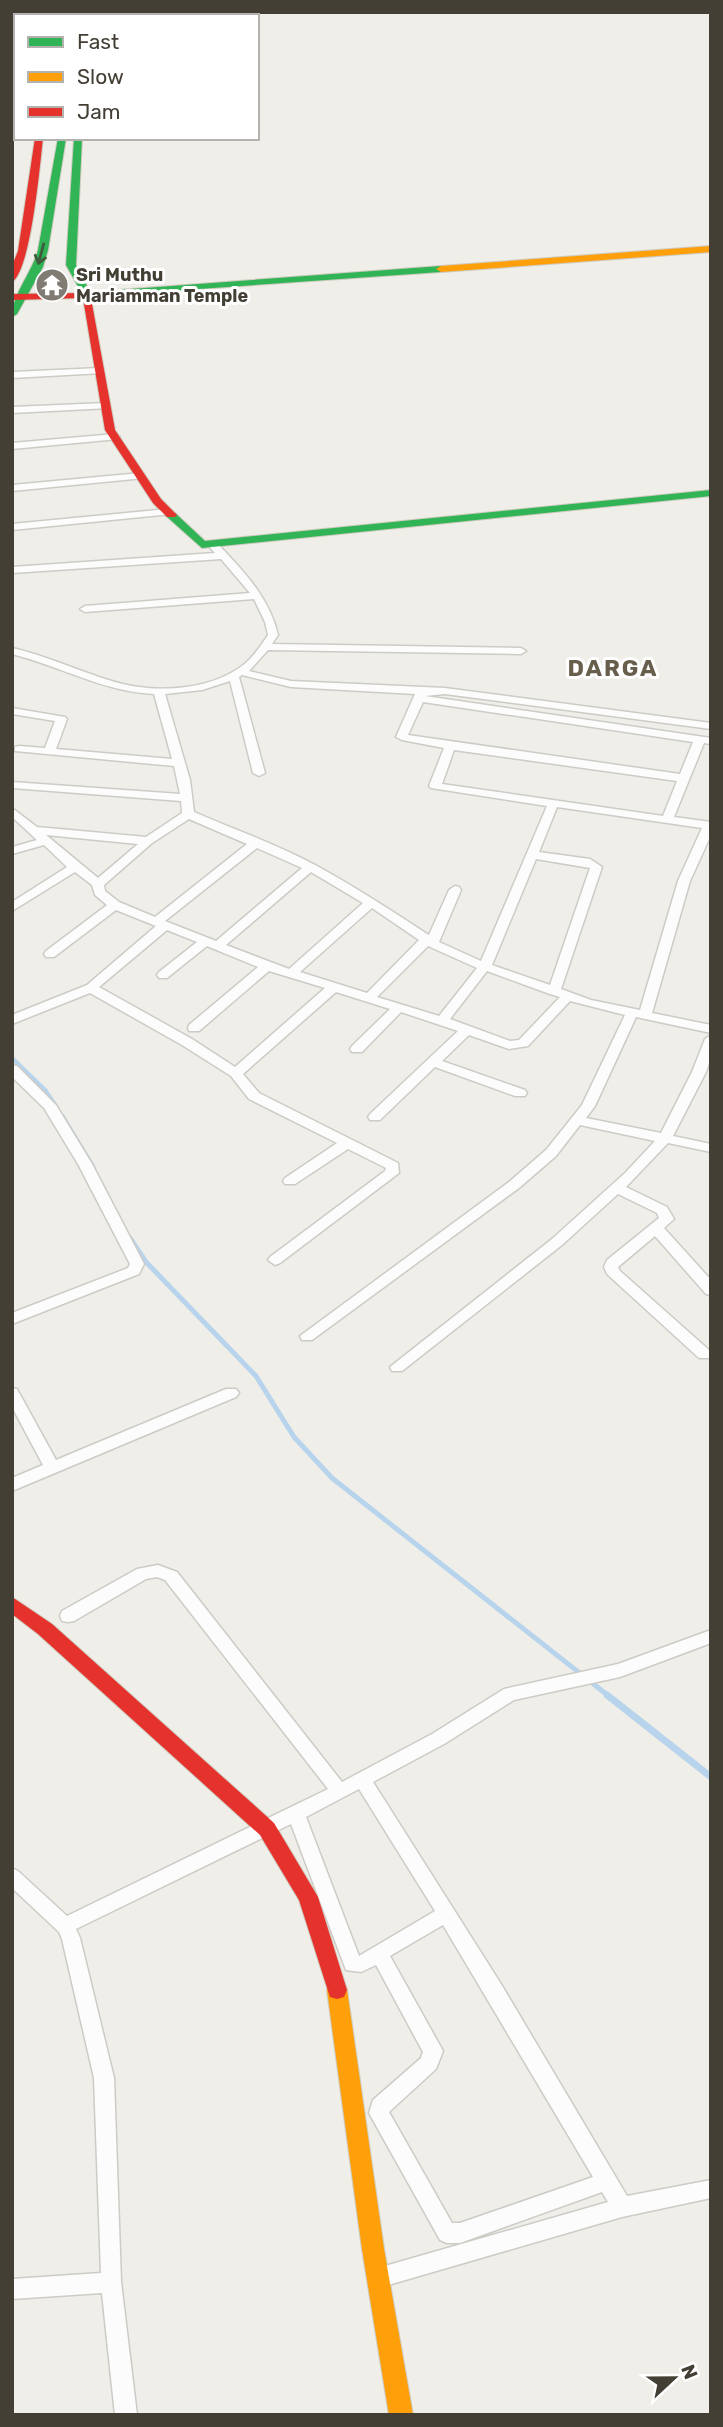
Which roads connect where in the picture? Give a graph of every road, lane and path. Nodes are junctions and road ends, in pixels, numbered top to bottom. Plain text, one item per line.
1 (39, 140) edge
2 (62, 140) edge
3 (78, 140) edge
4 (51, 211) junction
5 (72, 211) junction
6 (711, 249) edge
7 (12, 279) edge
8 (87, 295) junction
9 (18, 297) edge
10 (12, 314) edge
11 (100, 371) junction
12 (12, 375) edge
13 (106, 406) junction
14 (12, 410) edge
15 (116, 438) junction
16 (12, 446) edge
17 (141, 476) junction
18 (12, 488) edge
19 (711, 493) edge
20 (168, 512) junction
21 (12, 527) edge
22 (217, 550) junction
23 (12, 570) edge
24 (256, 596) junction
25 (85, 609) dead end
26 (265, 647) junction
27 (12, 651) edge
28 (521, 651) dead end
29 (238, 674) junction
30 (158, 690) junction
31 (420, 695) junction
32 (12, 711) edge
33 (711, 726) edge
34 (705, 740) edge
35 (450, 746) junction
36 (19, 749) dead end
37 (49, 752) junction
38 (179, 763) junction
39 (259, 773) dead end
40 (683, 778) junction
41 (12, 785) edge
42 (187, 798) junction
43 (553, 804) junction
44 (12, 811) edge
45 (188, 814) junction
46 (667, 820) junction
47 (710, 826) edge
48 (34, 830) junction
49 (46, 841) junction
50 (148, 841) junction
51 (257, 842) junction
52 (12, 851) edge
53 (531, 855) junction
54 (75, 867) junction
55 (310, 867) junction
56 (98, 884) junction
57 (455, 890) dead end
58 (371, 902) junction
59 (115, 905) junction
60 (12, 907) edge
61 (160, 924) junction
62 (429, 940) junction
63 (211, 945) junction
64 (50, 954) dead end
65 (267, 966) junction
66 (485, 966) junction
67 (163, 975) dead end
68 (290, 975) junction
69 (91, 988) junction
70 (332, 989) junction
71 (554, 991) junction
72 (568, 996) junction
73 (368, 999) junction
74 (398, 1008) junction
75 (639, 1013) junction
76 (12, 1020) edge
77 (442, 1021) junction
78 (194, 1028) dead end
79 (711, 1029) edge
80 (466, 1031) junction
81 (711, 1039) edge
82 (357, 1049) dead end
83 (433, 1062) junction
84 (236, 1073) junction
85 (14, 1074) edge
86 (520, 1093) dead end
87 (374, 1117) dead end
88 (576, 1120) junction
89 (665, 1138) junction
90 (348, 1142) junction
91 (711, 1148) edge
92 (290, 1181) dead end
93 (617, 1188) junction
94 (656, 1228) junction
95 (275, 1260) dead end
96 (711, 1290) edge
97 (12, 1319) edge
98 (307, 1336) dead end
99 (704, 1354) dead end
100 (397, 1367) dead end
101 (231, 1393) dead end
102 (13, 1396) edge
103 (52, 1466) junction
104 (12, 1485) edge
105 (12, 1604) edge
106 (68, 1616) dead end
107 (711, 1636) edge
108 (363, 1780) junction
109 (340, 1792) junction
110 (296, 1814) junction
111 (267, 1829) junction
112 (12, 1876) edge
113 (446, 1914) junction
114 (65, 1926) junction
115 (379, 1954) junction
116 (605, 2182) junction
117 (711, 2189) edge
118 (622, 2207) junction
119 (378, 2278) junction
120 (111, 2282) junction
121 (12, 2289) edge
122 (126, 2415) edge
123 (401, 2415) edge

1 - 7 main road
2 - 4 main road
3 - 5 main road
4 - 5 main road
4 -> 9 main road
5 - 8 main road
6 - 8 main road
8 - 9 main road
8 - 11 main road
9 - 10 main road
11 - 12 street
11 - 13 main road
13 - 14 street
13 - 15 main road
15 - 16 street
15 - 17 main road
17 - 18 street
17 - 20 main road
19 - 22 main road
20 - 21 street
20 - 22 main road
22 - 23 street
22 - 24 street
24 - 25 street
24 - 26 street
26 - 28 street
26 - 29 street
27 - 30 street
29 - 30 street
29 - 31 street
29 - 39 street
30 - 38 street
31 - 33 street
31 - 34 street
31 - 35 street
32 - 37 street
34 - 40 street
35 - 40 street
35 - 43 street
36 - 37 street
37 - 38 street
38 - 42 street
40 - 46 street
41 - 42 street
42 - 45 street
43 - 46 street
43 - 53 street
44 - 48 street
45 - 50 street
45 - 51 street
46 - 47 street
47 - 75 street
48 - 49 street
48 - 50 street
49 - 52 street
49 - 54 street
50 - 56 street
51 - 55 street
51 - 61 street
53 - 66 street
53 - 71 street
54 - 56 street
54 - 60 street
55 - 58 street
55 - 63 street
56 - 59 street
57 - 62 street
58 - 62 street
58 - 68 street
59 - 61 street
59 - 64 street
61 - 63 street
61 - 69 street
62 - 66 street
62 - 73 street
63 - 65 street
63 - 67 street
65 - 68 street
65 - 78 street
66 - 71 street
66 - 77 street
68 - 70 street
69 - 76 street
69 - 84 street
70 - 73 street
70 - 84 street
71 - 72 street
72 - 75 street
72 - 80 street
73 - 74 street
74 - 77 street
74 - 82 street
75 - 79 street
75 - 88 street
77 - 80 street
80 - 83 street
81 - 89 street
83 - 86 street
83 - 87 street
84 - 90 street
85 - 97 street
88 - 89 street
88 - 98 street
89 - 91 street
89 - 93 street
90 - 92 street
90 - 95 street
93 - 94 street
93 - 100 street
94 - 96 street
94 - 99 street
101 - 103 street
102 - 103 street
103 - 104 street
105 - 111 main road
106 - 109 street
107 - 108 street
108 - 109 street
108 - 113 street
109 - 110 street
110 - 111 street
110 - 115 street
111 - 114 street
111 - 119 main road
112 - 114 street
113 - 115 street
113 - 116 street
114 - 120 street
115 - 116 street
116 - 118 street
117 - 118 street
118 - 119 street
119 - 123 main road
120 - 121 street
120 - 122 street

